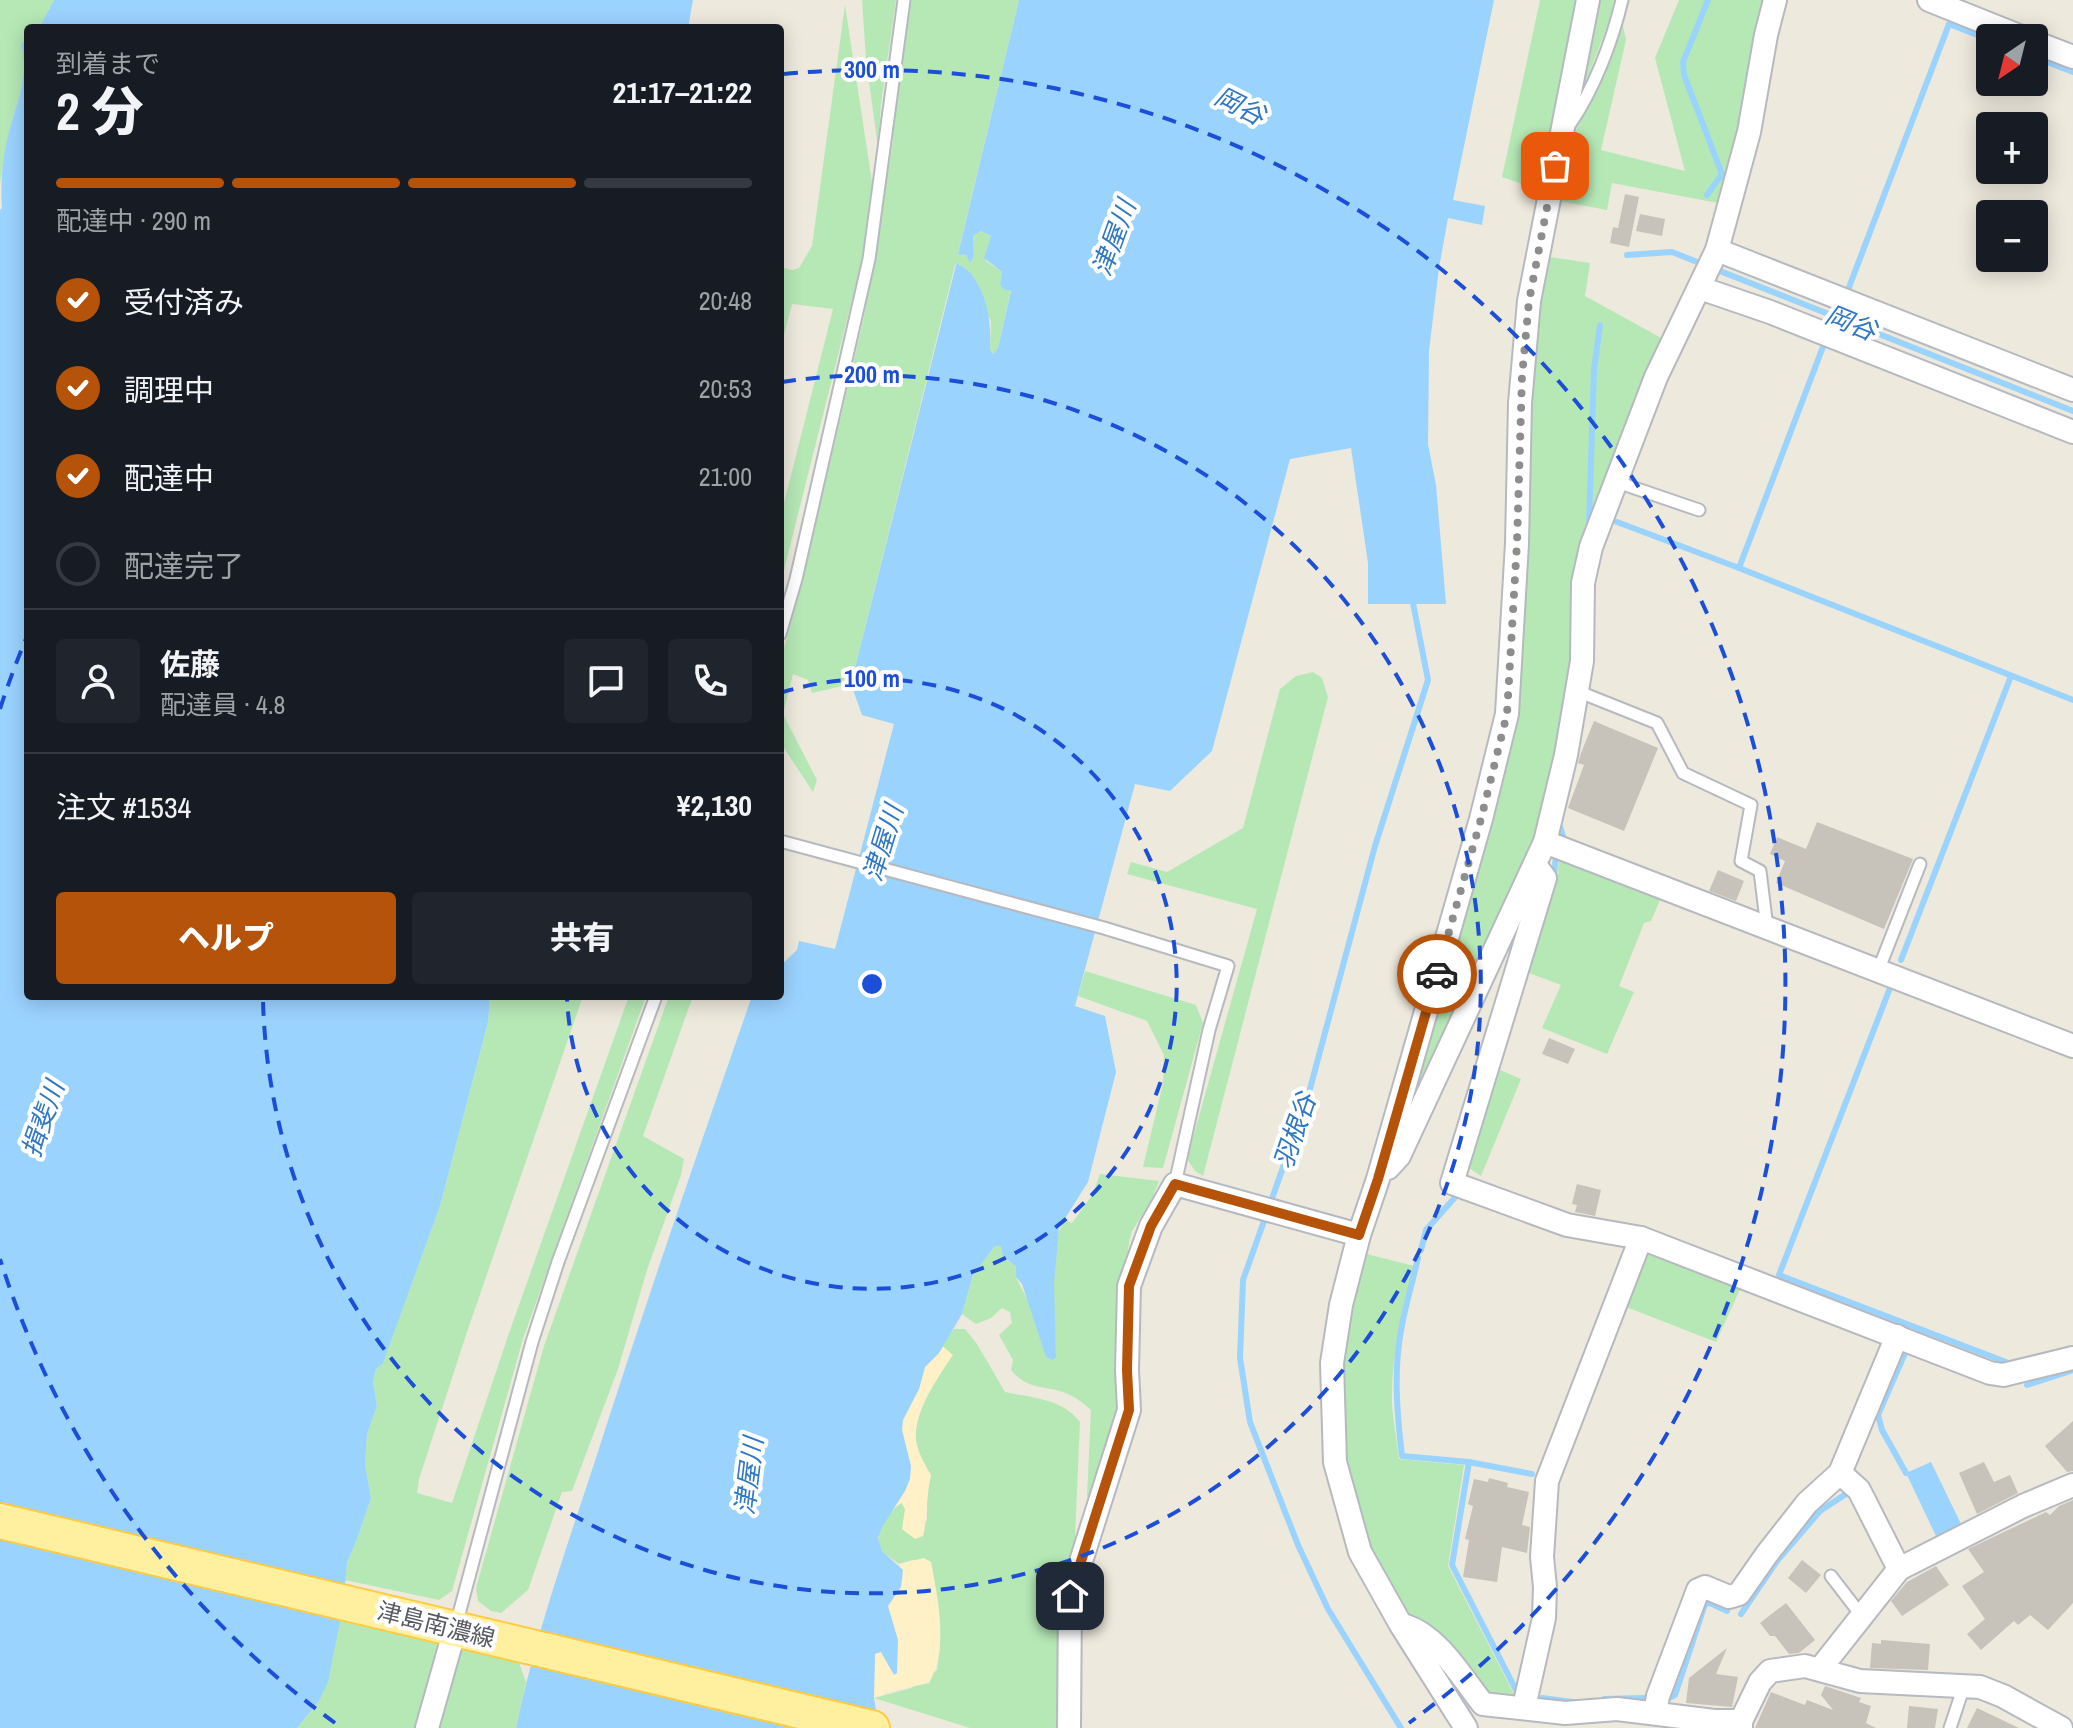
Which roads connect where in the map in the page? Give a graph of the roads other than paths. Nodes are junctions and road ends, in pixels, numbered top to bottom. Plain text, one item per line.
1 (904, 0) edge
2 (1588, 0) edge
3 (1622, 0) edge
4 (1775, 0) edge
5 (1929, 0) edge
6 (1989, 24) edge
7 (2048, 47) edge
8 (2073, 57) edge
9 (1560, 137) junction
10 (1709, 268) junction
11 (2073, 390) edge
12 (2073, 432) edge
13 (1614, 481) junction
14 (1699, 510) dead end
15 (784, 620) edge
16 (1577, 691) junction
17 (784, 842) edge
18 (1545, 842) junction
19 (1920, 864) dead end
20 (1535, 865) junction
21 (1767, 928) junction
22 (1878, 971) junction
23 (655, 1000) edge
24 (2073, 1046) edge
25 (1378, 1179) junction
26 (1186, 1186) junction
27 (1349, 1232) junction
28 (1641, 1238) junction
29 (1897, 1336) junction
30 (2073, 1358) edge
31 (1840, 1473) junction
32 (2073, 1485) edge
33 (0, 1521) edge
34 (1899, 1569) junction
35 (1831, 1576) dead end
36 (1861, 1615) junction
37 (1401, 1625) junction
38 (455, 1629) junction
39 (1820, 1669) junction
40 (1964, 1686) junction
41 (1524, 1707) junction
42 (1655, 1712) junction
43 (1741, 1724) edge
44 (427, 1728) edge
45 (872, 1728) edge
46 (1069, 1728) edge
47 (1466, 1728) edge
48 (1950, 1728) edge
49 (2061, 1728) edge

1 - 15 lane
2 - 9 street
3 - 9 lane
4 - 10 street
5 - 6 street
7 - 8 street
9 - 25 street
10 - 11 street
10 - 12 street
10 - 13 street
13 - 14 lane
13 - 16 street
16 - 18 street
16 - 21 lane
17 - 26 lane
18 - 20 street
18 - 21 street
19 - 22 lane
20 - 25 street
20 - 28 street
21 - 22 street
22 - 24 street
23 - 38 lane
25 - 27 street
26 - 27 street
26 - 46 street
27 - 37 street
28 - 29 street
28 - 41 street
29 - 30 street
29 - 31 street
31 - 34 street
31 - 42 street
32 - 34 street
33 - 38 main road, 津島南濃線
34 - 36 street
35 - 36 lane
36 - 39 street
37 - 41 street
37 - 47 street
38 - 44 street
38 - 45 main road, 津島南濃線
39 - 40 street
39 - 43 street
40 - 48 lane
40 - 49 street
41 - 42 street
42 - 43 street

